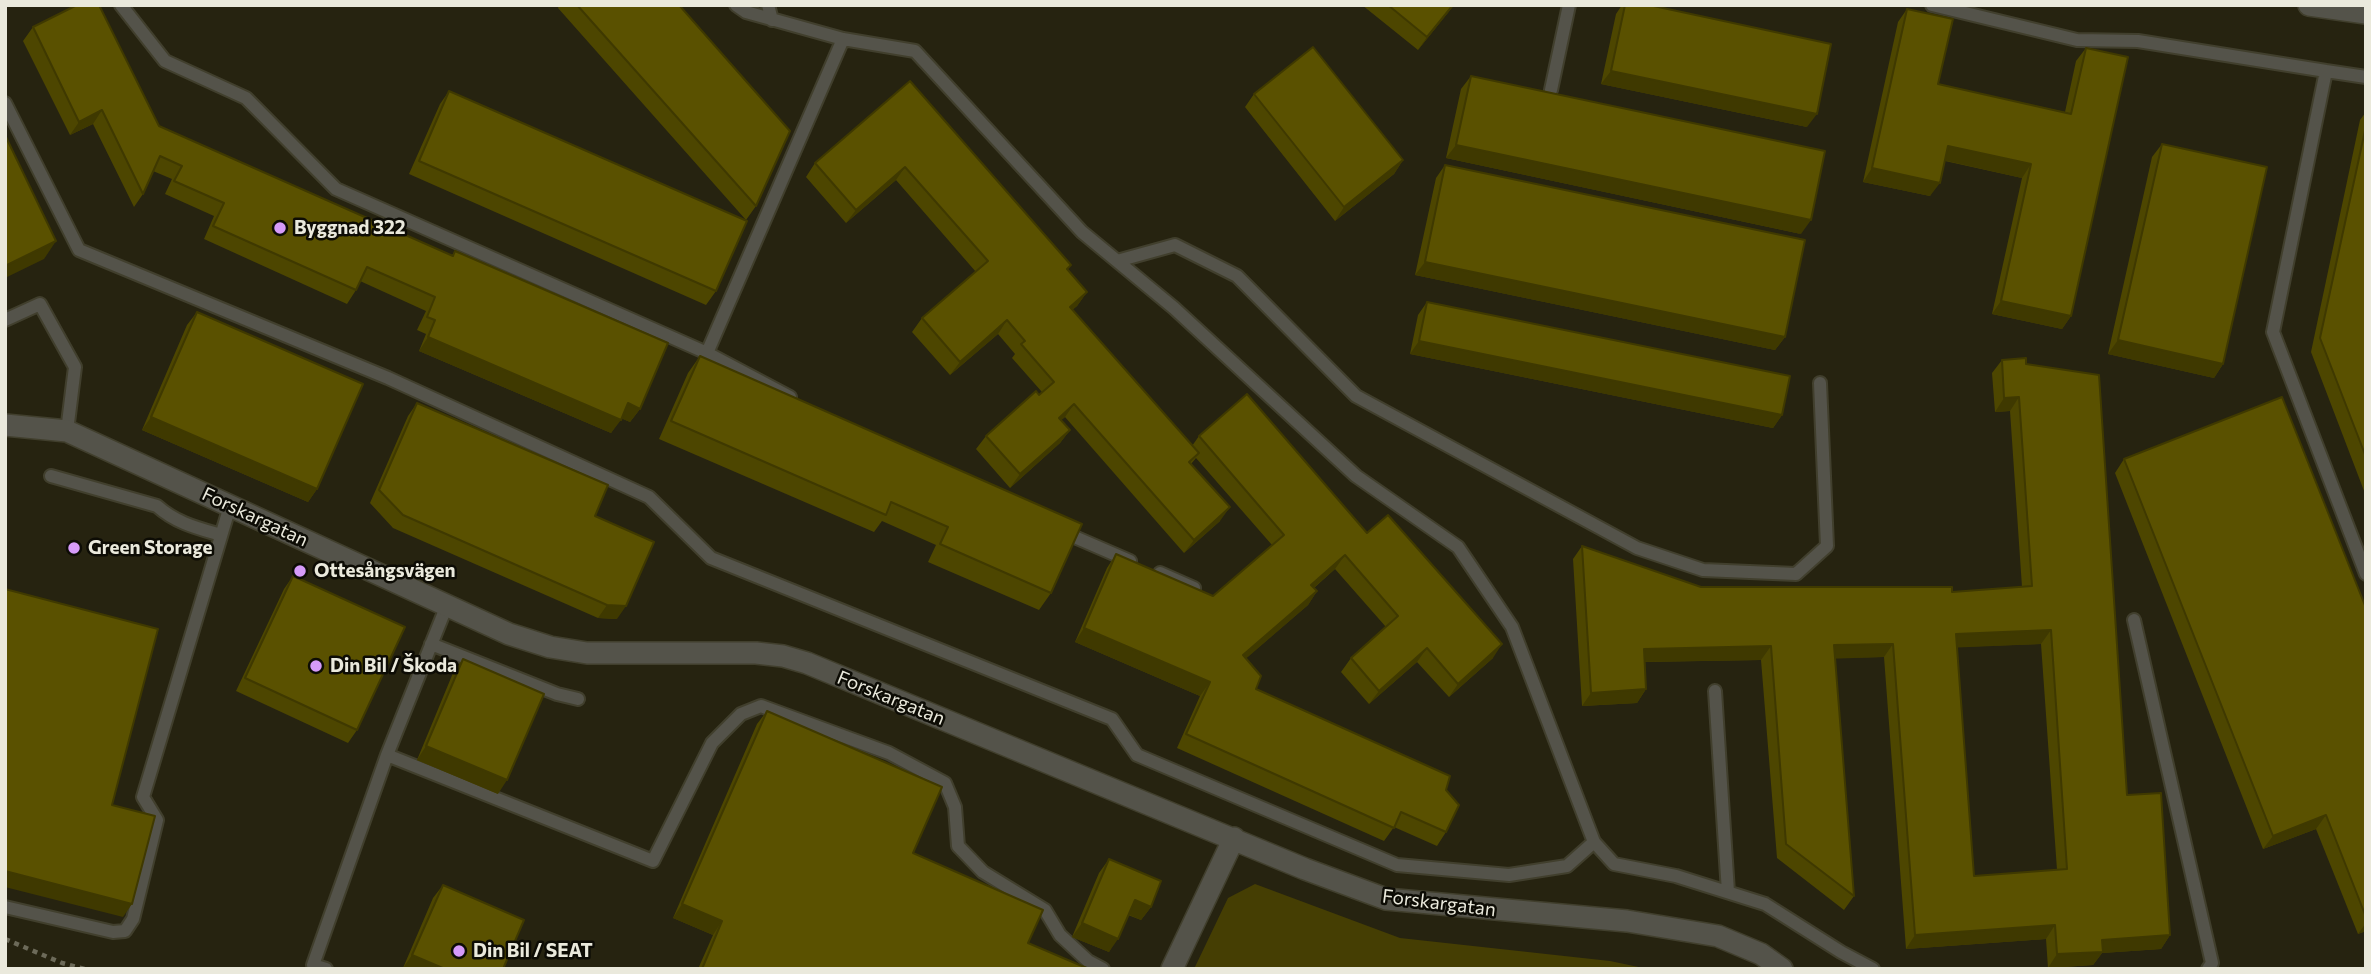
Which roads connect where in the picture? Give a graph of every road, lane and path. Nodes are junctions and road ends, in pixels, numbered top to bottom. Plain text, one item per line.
1 (121, 5) edge
2 (736, 5) edge
3 (768, 5) edge
4 (1569, 5) edge
5 (1932, 5) edge
6 (2309, 5) edge
7 (2366, 13) edge
8 (772, 20) junction
9 (843, 39) junction
10 (2326, 71) junction
11 (2366, 77) edge
12 (1551, 90) edge
13 (5, 103) edge
14 (1117, 261) junction
15 (5, 320) edge
16 (707, 353) junction
17 (1821, 383) dead end
18 (805, 405) edge
19 (5, 425) edge
20 (67, 431) junction
21 (51, 475) dead end
22 (230, 506) junction
23 (1052, 527) edge
24 (221, 535) junction
25 (2366, 574) edge
26 (1194, 588) edge
27 (447, 605) junction
28 (2134, 620) dead end
29 (431, 644) junction
30 (1715, 691) dead end
31 (578, 699) dead end
32 (387, 755) junction
33 (1234, 838) junction
34 (1594, 842) junction
35 (1728, 892) junction
36 (5, 907) edge
37 (5, 939) edge
38 (85, 969) edge
39 (326, 969) edge
40 (1103, 969) edge
41 (1172, 969) edge
42 (1782, 969) edge
43 (1873, 969) edge
44 (2208, 969) edge

1 - 16 lane
2 - 8 lane
3 - 8 lane
4 - 12 lane
5 - 10 lane
6 - 7 street
8 - 9 lane
9 - 14 lane
9 - 16 lane
10 - 11 lane
10 - 25 lane
13 - 34 lane
14 - 17 lane
14 - 34 lane
15 - 20 lane
16 - 18 lane
19 - 20 street, Forskargatan
20 - 22 street, Forskargatan
21 - 24 lane
22 - 24 lane
22 - 27 street, Forskargatan
23 - 26 lane
24 - 36 lane
27 - 29 lane
27 - 33 street, Forskargatan
28 - 44 lane
29 - 31 lane
29 - 32 lane
30 - 35 lane
32 - 39 lane
32 - 40 lane
33 - 41 street
33 - 42 street, Forskargatan
34 - 35 lane
35 - 43 lane
37 - 38 path

